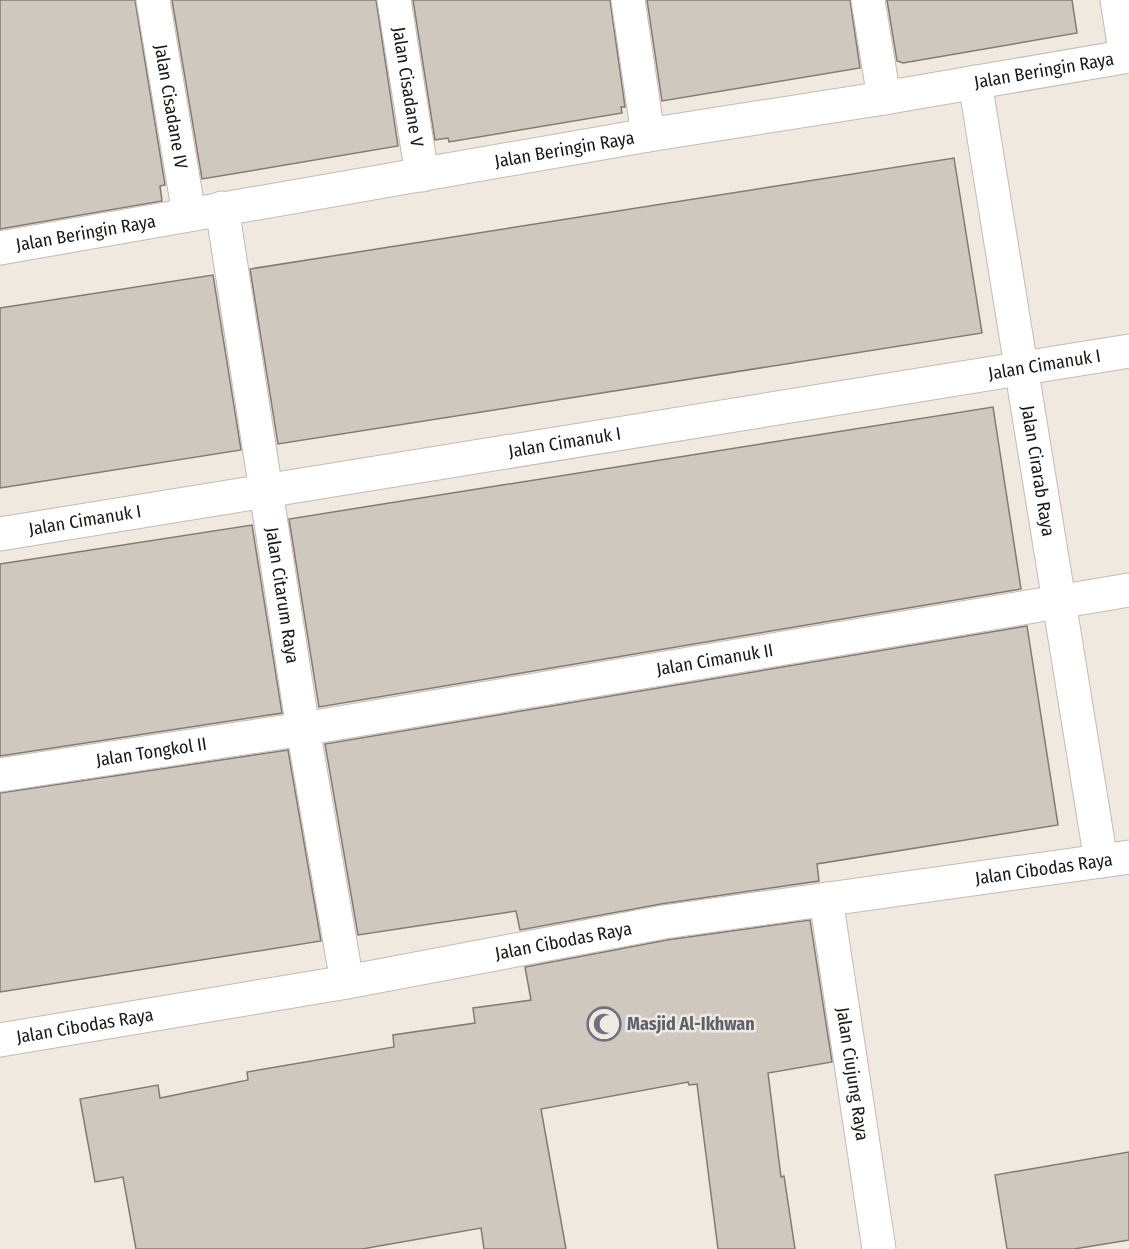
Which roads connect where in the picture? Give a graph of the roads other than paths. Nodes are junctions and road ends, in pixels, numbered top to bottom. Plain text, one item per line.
1 (153, 0) edge
2 (394, 0) edge
3 (628, 0) edge
4 (868, 0) edge
5 (1117, 0) edge
6 (1127, 56) edge
7 (975, 82) junction
8 (884, 98) junction
9 (648, 135) junction
10 (422, 175) junction
11 (222, 208) junction
12 (189, 214) junction
13 (0, 248) edge
14 (1129, 351) edge
15 (1022, 369) junction
16 (265, 491) junction
17 (0, 534) edge
18 (1129, 590) edge
19 (1060, 601) junction
20 (303, 729) junction
21 (0, 775) edge
22 (1115, 859) edge
23 (826, 899) junction
24 (347, 982) junction
25 (0, 1040) edge
26 (879, 1249) edge

1 - 12 street, Jalan Cisadane IV
2 - 10 street, Jalan Cisadane V
3 - 9 street
4 - 8 street
5 - 6 street
6 - 7 street, Jalan Beringin Raya
7 - 8 street, Jalan Beringin Raya
7 - 15 street, Jalan Cirarab Raya
8 - 9 street, Jalan Beringin Raya
9 - 10 street, Jalan Beringin Raya
10 - 11 street, Jalan Beringin Raya
11 - 12 street, Jalan Beringin Raya
11 - 16 street, Jalan Citarum Raya
12 - 13 street, Jalan Beringin Raya
14 - 15 street, Jalan Cimanuk I
15 - 16 street, Jalan Cimanuk I
15 - 19 street, Jalan Cirarab Raya
16 - 17 street, Jalan Cimanuk I
16 - 20 street, Jalan Citarum Raya
18 - 19 street, Jalan Cimanuk II
19 - 20 street, Jalan Cimanuk II
19 - 22 street, Jalan Cirarab Raya
20 - 21 street, Jalan Tongkol II
20 - 24 street, Jalan Citarum Raya
22 - 23 street, Jalan Cibodas Raya
23 - 24 street, Jalan Cibodas Raya
23 - 26 street, Jalan Ciujung Raya
24 - 25 street, Jalan Cibodas Raya

